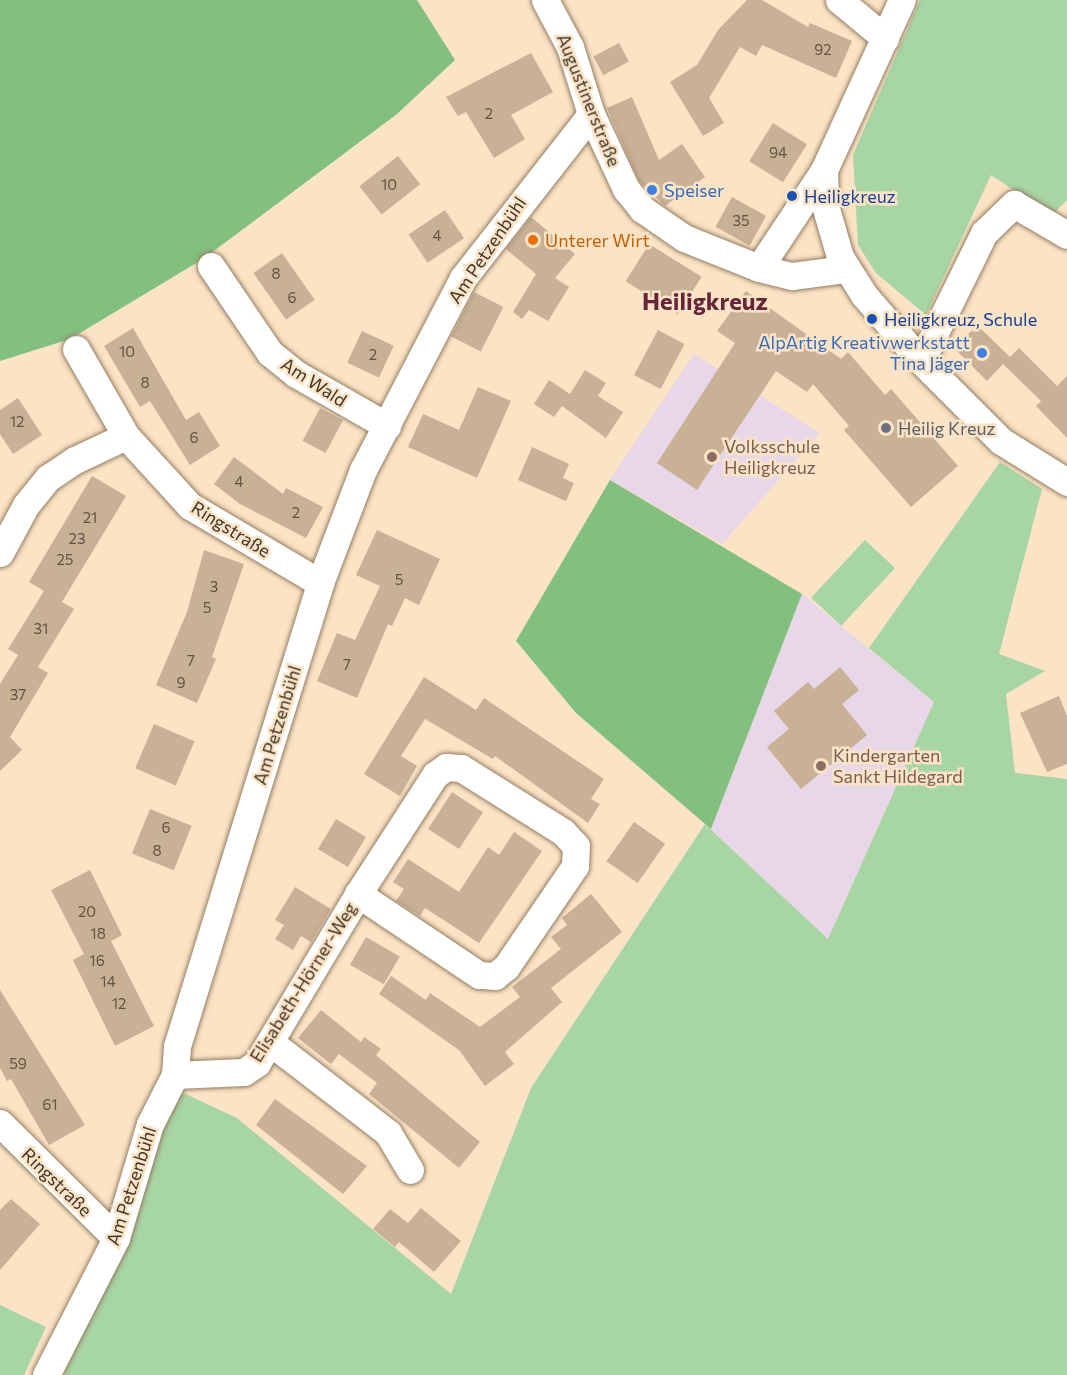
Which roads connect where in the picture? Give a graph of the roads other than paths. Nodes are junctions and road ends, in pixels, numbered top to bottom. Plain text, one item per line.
1 (545, 0) edge
2 (839, 0) edge
3 (902, 0) edge
4 (885, 38) junction
5 (591, 114) junction
6 (824, 170) junction
7 (1067, 235) edge
8 (211, 266) dead end
9 (759, 267) junction
10 (845, 269) junction
11 (76, 349) dead end
12 (921, 361) junction
13 (387, 426) junction
14 (126, 436) junction
15 (1067, 482) edge
16 (0, 553) edge
17 (320, 583) junction
18 (358, 894) junction
19 (270, 1042) junction
20 (175, 1075) junction
21 (0, 1123) edge
22 (410, 1170) dead end
23 (116, 1238) junction
24 (46, 1375) edge

1 - 5 street, Augustinerstraße
2 - 4 street
3 - 4 street
4 - 6 street
5 - 9 street, Augustinerstraße
5 - 13 street, Am Petzenbühl
6 - 9 street
6 - 10 street
7 - 12 street
8 - 13 street, Am Wald
9 - 10 street, Augustinerstraße
10 - 12 street
11 - 14 street, Ringstraße
12 - 15 street
13 - 17 street, Am Petzenbühl
14 - 16 street
14 - 17 street, Ringstraße
17 - 20 street, Am Petzenbühl
18 - 18 street, Elisabeth-Hörner-Weg
18 - 19 street, Elisabeth-Hörner-Weg
19 - 20 street, Elisabeth-Hörner-Weg
19 - 22 street
20 - 23 street, Am Petzenbühl
21 - 23 street, Ringstraße
23 - 24 street, Am Petzenbühl

